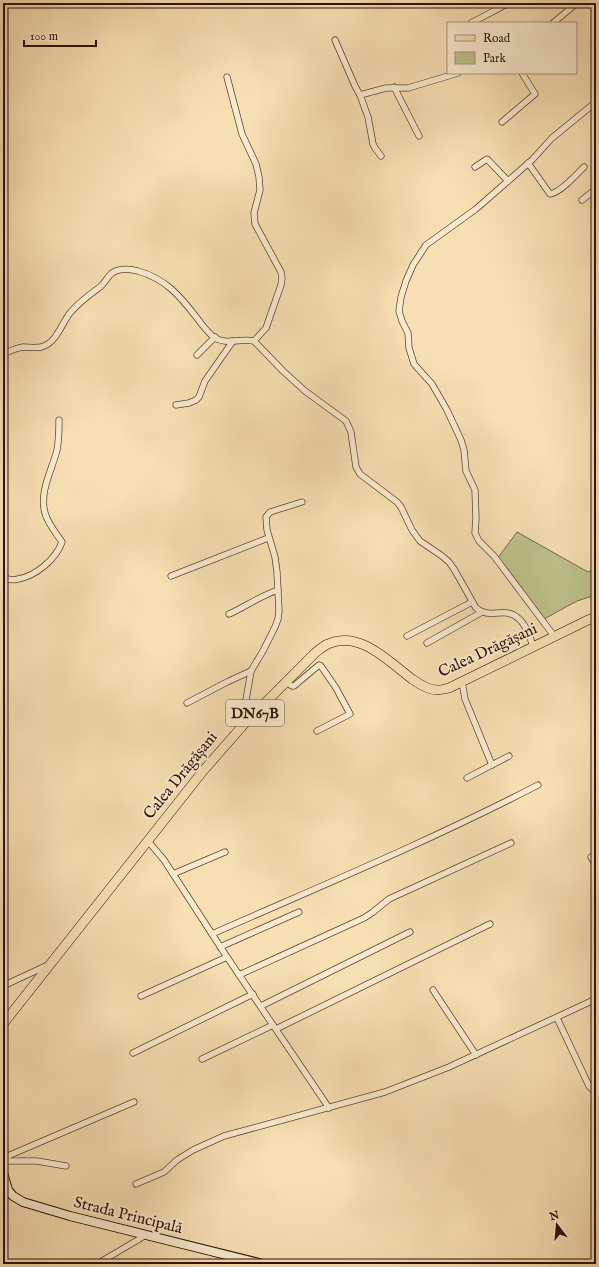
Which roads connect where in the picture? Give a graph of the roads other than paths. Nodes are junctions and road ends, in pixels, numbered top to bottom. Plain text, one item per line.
1 (509, 3) edge
2 (578, 3) edge
3 (473, 22) edge
4 (554, 22) edge
5 (335, 40) dead end
6 (455, 74) edge
7 (523, 74) edge
8 (227, 77) dead end
9 (394, 87) junction
10 (360, 95) junction
11 (596, 102) edge
12 (502, 122) dead end
13 (419, 136) dead end
14 (381, 156) dead end
15 (528, 163) junction
16 (584, 167) dead end
17 (475, 168) dead end
18 (508, 182) junction
19 (596, 189) edge
20 (582, 200) dead end
21 (215, 337) junction
22 (233, 341) junction
23 (254, 341) junction
24 (3, 354) edge
25 (197, 355) dead end
26 (176, 405) dead end
27 (59, 420) dead end
28 (302, 502) dead end
29 (268, 538) junction
30 (171, 576) dead end
31 (3, 578) edge
32 (278, 590) junction
33 (472, 602) junction
34 (482, 612) junction
35 (229, 614) dead end
36 (596, 617) edge
37 (407, 636) dead end
38 (554, 636) junction
39 (427, 643) dead end
40 (533, 646) junction
41 (251, 671) junction
42 (286, 682) junction
43 (462, 682) junction
44 (187, 703) dead end
45 (246, 722) junction
46 (317, 731) dead end
47 (509, 756) dead end
48 (492, 765) junction
49 (467, 778) dead end
50 (538, 785) dead end
51 (148, 841) junction
52 (511, 843) dead end
53 (225, 852) dead end
54 (591, 857) dead end
55 (596, 866) edge
56 (173, 874) junction
57 (299, 912) dead end
58 (490, 924) dead end
59 (410, 932) dead end
60 (212, 934) junction
61 (220, 947) junction
62 (228, 957) junction
63 (50, 964) junction
64 (239, 975) junction
65 (3, 986) edge
66 (433, 990) dead end
67 (253, 994) junction
68 (141, 996) dead end
69 (596, 999) edge
70 (261, 1006) junction
71 (557, 1018) junction
72 (3, 1024) edge
73 (275, 1027) junction
74 (133, 1053) dead end
75 (476, 1055) junction
76 (202, 1059) dead end
77 (596, 1093) edge
78 (134, 1102) dead end
79 (329, 1108) junction
80 (3, 1158) edge
81 (3, 1161) edge
82 (66, 1166) dead end
83 (4, 1179) edge
84 (136, 1184) dead end
85 (145, 1234) junction
86 (239, 1258) junction
87 (97, 1264) edge
88 (231, 1264) edge
89 (263, 1264) edge

1 - 3 street
2 - 4 street
5 - 10 street
6 - 9 street
7 - 12 street
8 - 23 street
9 - 10 street
9 - 13 street
10 - 14 street
11 - 15 street
15 - 16 street
15 - 18 street
17 - 18 street
18 - 38 street
19 - 20 street
21 - 22 street
21 - 24 street
21 - 25 street
22 - 23 street
22 - 26 street
23 - 33 street
27 - 31 street
28 - 29 street
29 - 30 street
29 - 32 street
32 - 35 street
32 - 41 street
33 - 34 street
33 - 37 street
34 - 39 street
34 - 40 street
36 - 38 main road, Calea Drăgășani / DN67B
38 - 40 main road, Calea Drăgășani / DN67B
40 - 43 main road, Calea Drăgășani / DN67B
41 - 44 street
41 - 45 street
42 - 43 main road, Calea Drăgășani / DN67B
42 - 45 main road, Calea Drăgășani / DN67B
42 - 46 street
43 - 48 street
45 - 51 main road, Calea Drăgășani / DN67B
47 - 48 street
48 - 49 street
50 - 60 street
51 - 56 street
51 - 63 main road, Calea Drăgășani / DN67B
52 - 64 street
53 - 56 street
54 - 55 street
56 - 60 street
57 - 61 street
58 - 73 street
59 - 70 street
60 - 61 street
61 - 62 street
62 - 64 street
62 - 68 street
63 - 65 street
63 - 72 main road, Calea Drăgășani / DN67B
64 - 67 street
66 - 75 street
67 - 70 street
67 - 74 street
69 - 71 street
70 - 73 street
71 - 75 street
71 - 77 street
73 - 76 street
73 - 79 street
75 - 79 street
78 - 80 street
79 - 84 street
81 - 82 street
83 - 85 street, Strada Principală
85 - 86 street, Strada Principală
85 - 87 street
86 - 88 street
86 - 89 street, Strada Principală

